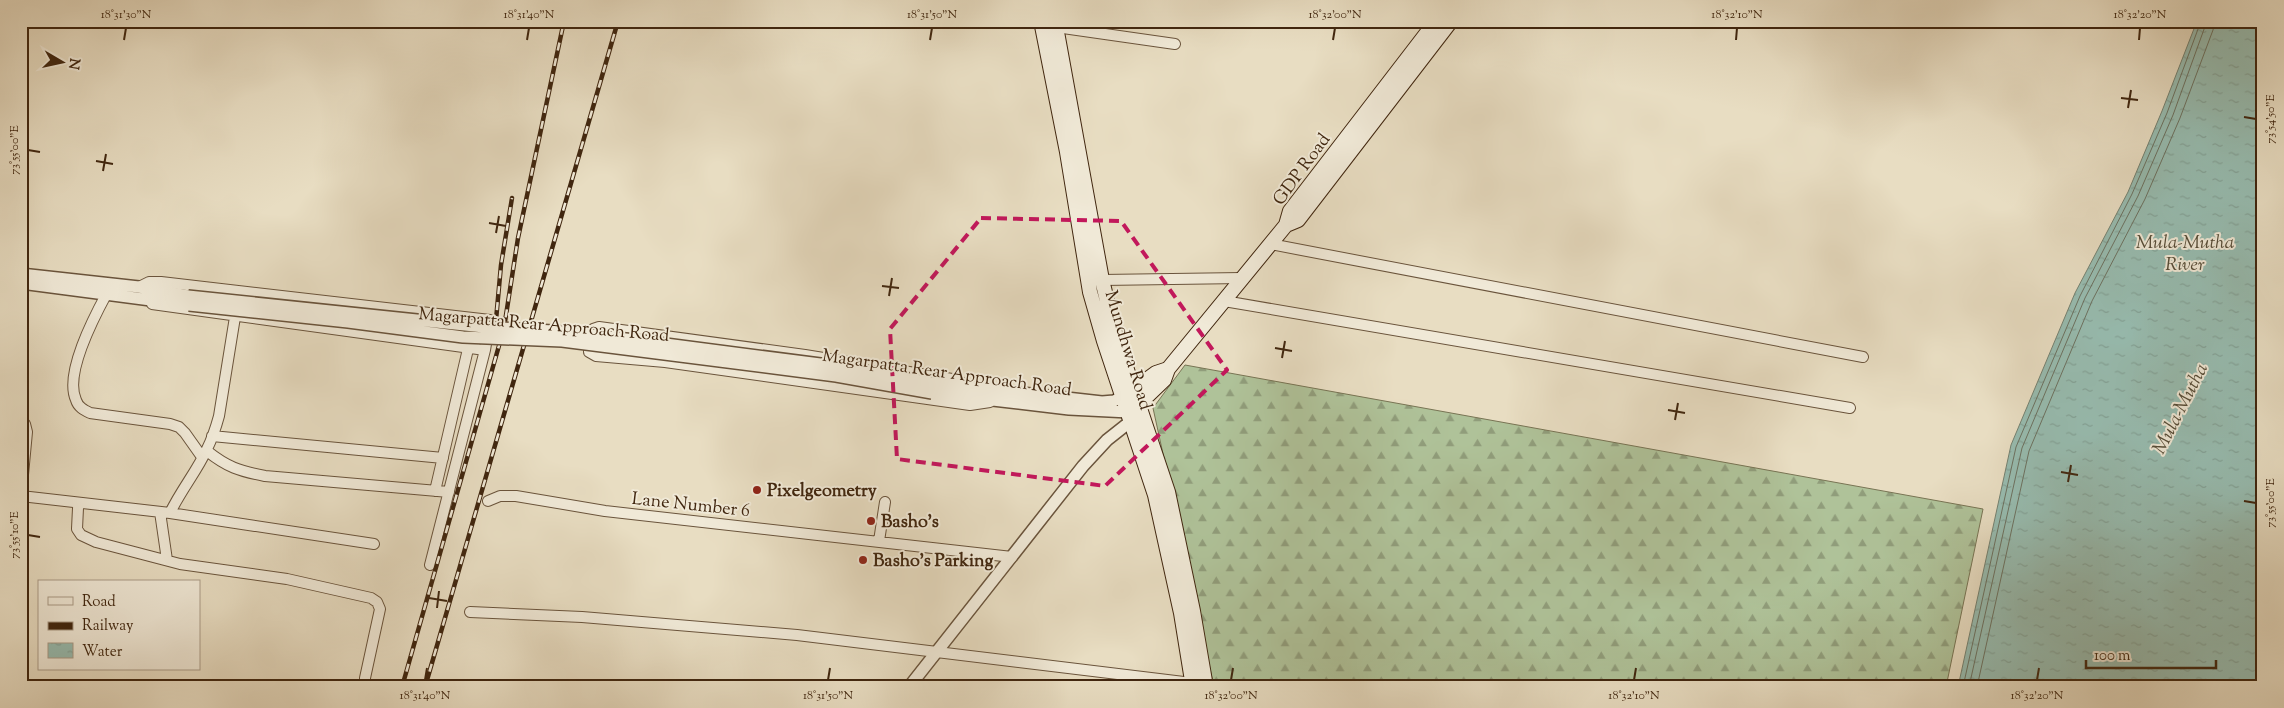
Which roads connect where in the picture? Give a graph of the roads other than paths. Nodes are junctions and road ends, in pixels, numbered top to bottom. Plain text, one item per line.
1 (1042, 21) edge
2 (1436, 21) edge
3 (1451, 21) edge
4 (1056, 24) edge
5 (1175, 44) dead end
6 (1080, 201) junction
7 (1286, 225) junction
8 (1270, 244) junction
9 (21, 274) edge
10 (1242, 278) junction
11 (1102, 280) junction
12 (21, 283) edge
13 (135, 292) junction
14 (106, 293) junction
15 (1224, 301) junction
16 (235, 317) junction
17 (468, 349) junction
18 (485, 350) junction
19 (1863, 357) dead end
20 (1168, 369) junction
21 (974, 387) junction
22 (932, 388) junction
23 (1129, 393) junction
24 (998, 400) junction
25 (1850, 408) dead end
26 (1133, 412) junction
27 (21, 422) edge
28 (212, 436) junction
29 (205, 454) junction
30 (443, 458) junction
31 (435, 491) junction
32 (449, 492) junction
33 (21, 496) edge
34 (488, 501) dead end
35 (885, 502) dead end
36 (78, 508) dead end
37 (165, 513) junction
38 (879, 541) junction
39 (374, 544) dead end
40 (1012, 557) junction
41 (167, 560) junction
42 (430, 565) dead end
43 (470, 612) dead end
44 (937, 652) junction
45 (1192, 685) edge
46 (365, 687) edge
47 (909, 687) edge
48 (1206, 687) edge

1 - 6 main road, Mundhwa Road
2 - 7 main road, GDP Road
3 - 7 main road, GDP Road
4 - 5 street
4 - 6 main road, Mundhwa Road
6 - 11 main road, Mundhwa Road
6 - 23 main road, Mundhwa Road
7 - 8 main road
8 - 10 main road
8 - 19 street
9 - 13 street, Magarpatta Rear Approach Road
10 - 11 street
10 - 15 main road
11 - 23 main road, Mundhwa Road
12 - 14 street, Magarpatta Rear Approach Road
13 - 14 street, Magarpatta Rear Approach Road
13 - 16 street
13 - 18 street
13 - 22 street, Magarpatta Rear Approach Road, bridge
14 - 29 street
15 - 20 main road
15 - 25 street
16 - 17 street
16 - 28 street
17 - 18 street
17 - 30 street
18 - 32 street
20 - 23 main road, Magarpatta Rear Approach Road
20 - 26 main road
21 - 22 street, Magarpatta Rear Approach Road
21 - 23 street, Magarpatta Rear Approach Road
21 - 24 street
22 - 24 street, Magarpatta Rear Approach Road
23 - 26 main road, Mundhwa Road
24 - 26 street, Magarpatta Rear Approach Road
26 - 40 street
26 - 45 main road, Mundhwa Road
26 - 48 main road, Mundhwa Road
27 - 33 street
28 - 29 street
28 - 30 street
29 - 31 street
29 - 37 street
30 - 31 street
31 - 32 street
32 - 42 street
33 - 37 street
34 - 38 street, Lane Number 6
35 - 38 street
36 - 41 street
37 - 39 street
37 - 41 street
38 - 40 street, Lane Number 6
40 - 44 street
41 - 46 street
43 - 44 street
44 - 45 street
44 - 47 street

